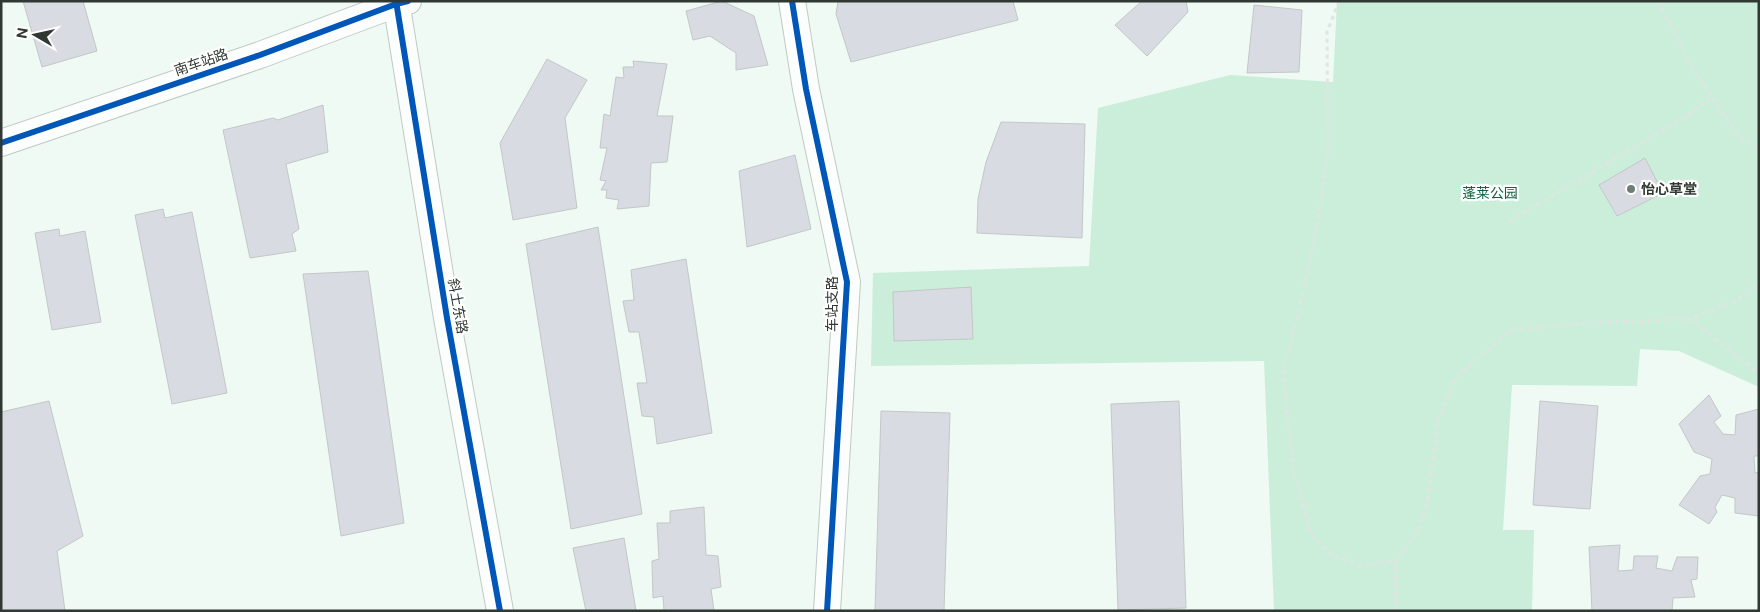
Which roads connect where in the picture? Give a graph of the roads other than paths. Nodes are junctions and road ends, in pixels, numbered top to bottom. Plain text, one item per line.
1 (792, 1) edge
2 (400, 2) edge
3 (1, 143) edge
4 (500, 611) edge
5 (827, 611) edge

1 - 5 street, 车站支路
2 - 3 street, 南车站路
2 - 4 street, 斜土东路

